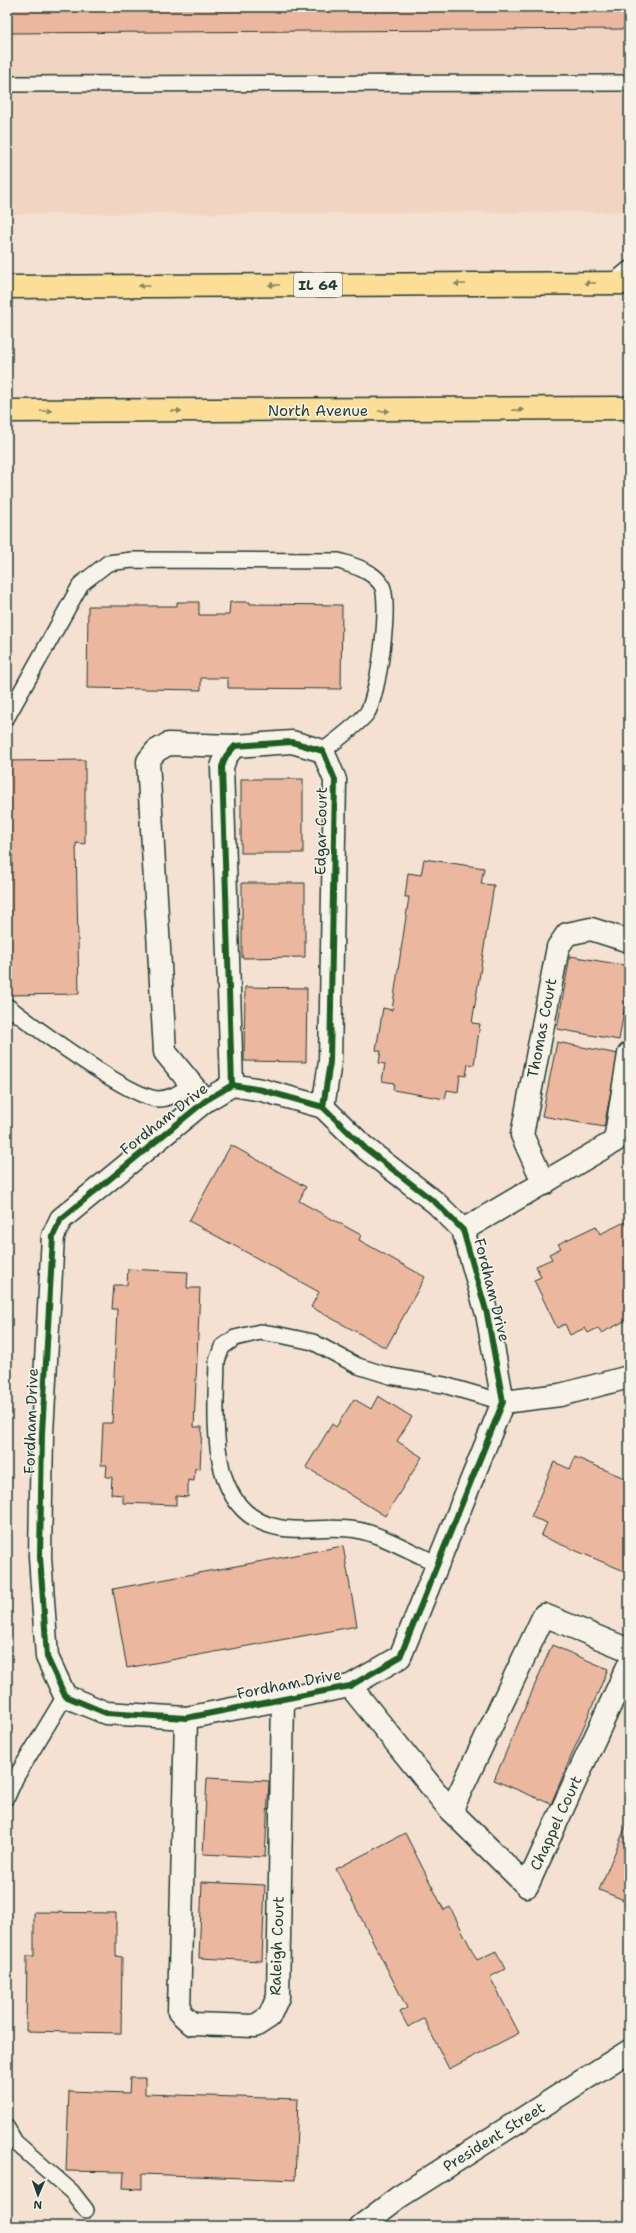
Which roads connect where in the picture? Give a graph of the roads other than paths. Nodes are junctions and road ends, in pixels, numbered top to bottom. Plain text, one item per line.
1 (629, 83) edge
2 (7, 84) edge
3 (629, 269) edge
4 (620, 283) edge
5 (7, 287) edge
6 (629, 408) edge
7 (7, 411) edge
8 (7, 718) edge
9 (235, 746) junction
10 (323, 751) junction
11 (629, 941) edge
12 (7, 1006) edge
13 (629, 1054) edge
14 (232, 1085) junction
15 (198, 1093) junction
16 (323, 1107) junction
17 (544, 1184) junction
18 (463, 1230) junction
19 (629, 1377) edge
20 (502, 1402) junction
21 (438, 1564) junction
22 (629, 1650) edge
23 (629, 1664) edge
24 (350, 1686) junction
25 (65, 1696) junction
26 (282, 1698) junction
27 (186, 1718) junction
28 (7, 1797) edge
29 (451, 1811) junction
30 (629, 2051) edge
31 (7, 2128) edge
32 (86, 2210) dead end
33 (361, 2226) edge

1 - 2 lane
3 - 4 lane
4 -> 5 main road, IL 64
7 -> 6 main road, North Avenue
8 - 10 lane
9 - 10 street
9 - 14 street
9 - 15 street
10 - 16 street, Edgar Court
11 - 17 street, Thomas Court
12 - 15 lane
13 - 17 street
14 - 15 street, Fordham Drive
14 - 16 street, Fordham Drive
15 - 25 street, Fordham Drive
16 - 18 street, Fordham Drive
17 - 18 street
18 - 20 street, Fordham Drive
19 - 20 street
20 - 21 street, Fordham Drive
20 - 21 lane
21 - 24 street, Fordham Drive
22 - 29 street
23 - 29 street, Chappel Court
24 - 26 street, Fordham Drive
24 - 29 street, Chappel Court
25 - 27 street, Fordham Drive
25 - 28 lane
26 - 27 street, Fordham Drive
26 - 27 street, Raleigh Court
30 - 33 street, President Street
31 - 32 lane

